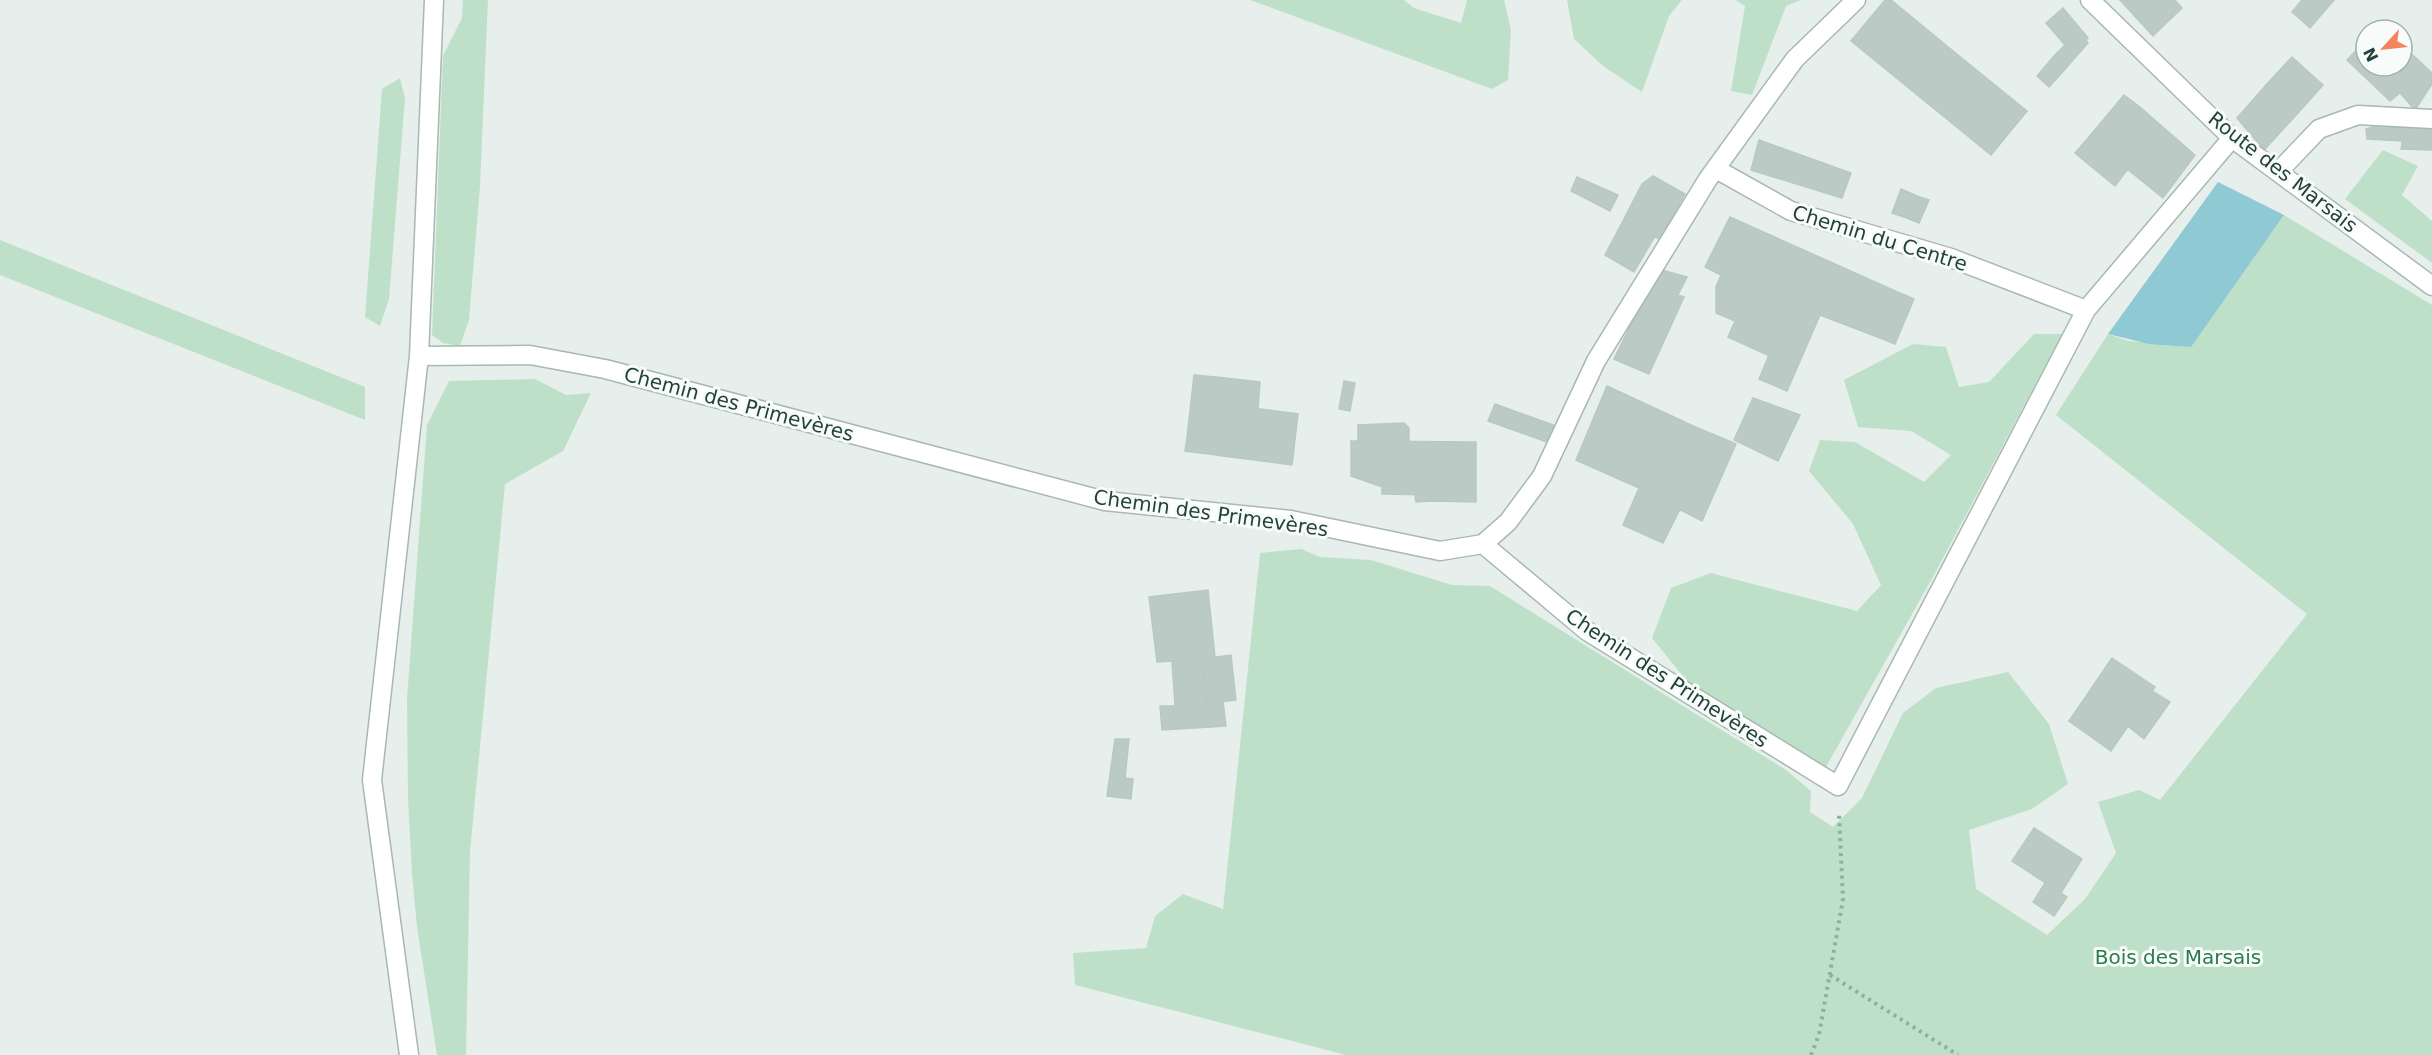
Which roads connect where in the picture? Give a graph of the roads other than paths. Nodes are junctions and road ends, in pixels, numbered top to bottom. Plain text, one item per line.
1 (434, 0) edge
2 (1856, 0) edge
3 (2090, 0) edge
4 (2432, 119) edge
5 (2232, 138) junction
6 (1716, 169) junction
7 (2278, 172) junction
8 (2432, 286) edge
9 (2086, 310) junction
10 (419, 356) junction
11 (1483, 544) junction
12 (409, 1055) edge

1 - 10 street
2 - 6 street
3 - 5 street, Route des Marsais
4 - 7 street
5 - 7 street, Route des Marsais
5 - 9 street
6 - 9 street, Chemin du Centre
6 - 11 street
7 - 8 street, Route des Marsais
9 - 11 street, Chemin des Primevères
10 - 11 street, Chemin des Primevères
10 - 12 street

